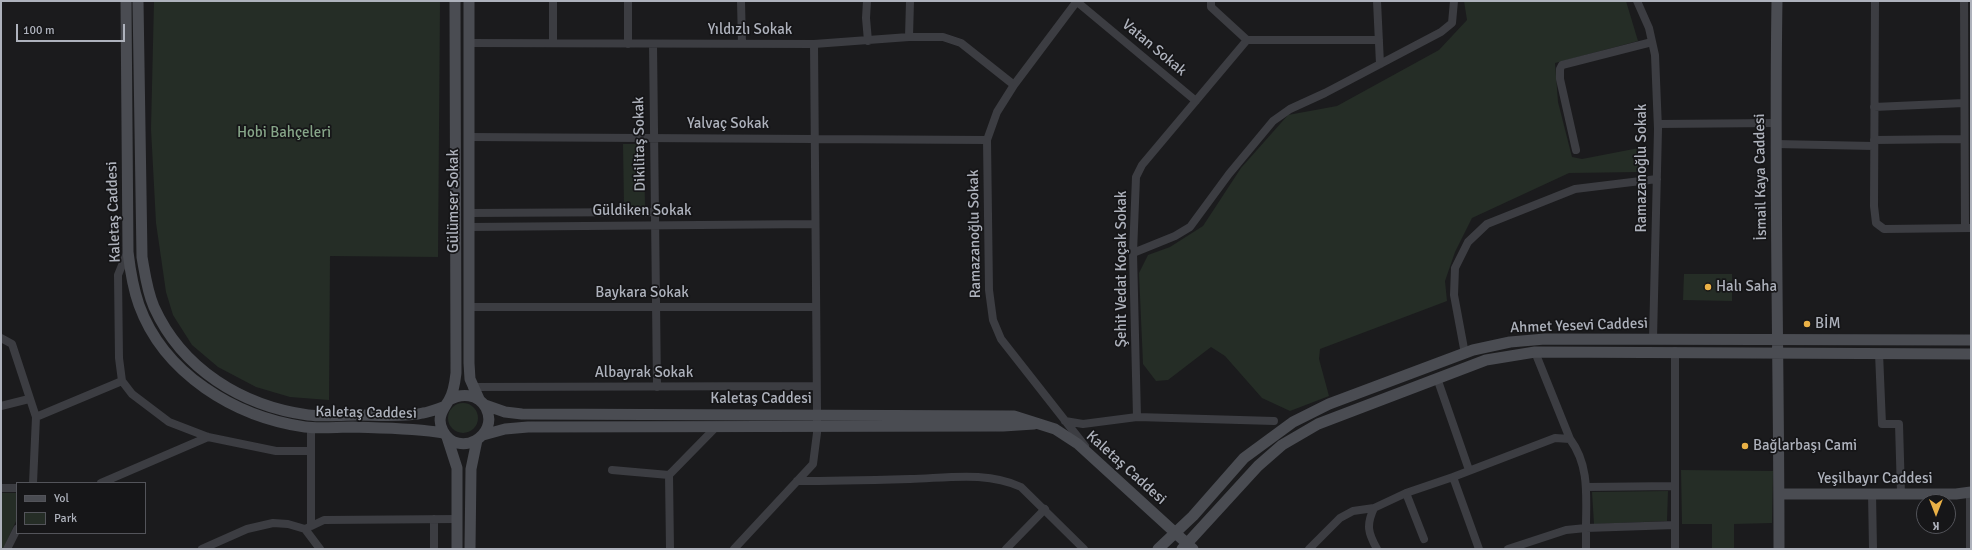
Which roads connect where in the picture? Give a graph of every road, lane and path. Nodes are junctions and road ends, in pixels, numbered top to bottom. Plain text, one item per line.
1 (126, 1) edge
2 (138, 1) edge
3 (455, 1) edge
4 (469, 1) edge
5 (553, 1) edge
6 (628, 1) edge
7 (741, 1) edge
8 (867, 1) edge
9 (910, 1) edge
10 (1076, 1) edge
11 (1211, 1) edge
12 (1378, 1) edge
13 (1454, 1) edge
14 (1637, 1) edge
15 (1777, 1) edge
16 (1875, 1) edge
17 (1964, 1) edge
18 (909, 37) junction
19 (1247, 40) junction
20 (1379, 40) junction
21 (868, 41) junction
22 (553, 42) junction
23 (1652, 42) junction
24 (469, 43) junction
25 (628, 44) junction
26 (653, 44) junction
27 (742, 44) junction
28 (814, 44) junction
29 (1380, 64) junction
30 (1967, 74) edge
31 (1014, 85) junction
32 (1196, 100) junction
33 (1964, 103) junction
34 (1874, 107) junction
35 (1775, 123) junction
36 (1658, 124) junction
37 (469, 137) junction
38 (654, 138) junction
39 (815, 139) junction
40 (1964, 139) junction
41 (987, 140) junction
42 (1874, 143) junction
43 (1776, 144) junction
44 (1576, 150) dead end
45 (1657, 179) junction
46 (655, 212) junction
47 (469, 213) junction
48 (815, 224) junction
49 (655, 225) junction
50 (470, 227) junction
51 (1968, 228) edge
52 (128, 252) junction
53 (1133, 253) junction
54 (469, 307) junction
55 (656, 307) junction
56 (816, 307) junction
57 (1, 338) edge
58 (1653, 339) junction
59 (1779, 340) junction
60 (1971, 340) edge
61 (1675, 351) junction
62 (1536, 352) junction
63 (1779, 352) junction
64 (1879, 353) junction
65 (1464, 354) junction
66 (1971, 354) edge
67 (1437, 378) junction
68 (122, 381) junction
69 (816, 386) junction
70 (472, 387) junction
71 (657, 387) junction
72 (29, 399) junction
73 (482, 402) junction
74 (446, 404) junction
75 (1, 406) edge
76 (817, 414) junction
77 (36, 417) junction
78 (1137, 417) junction
79 (1065, 421) junction
80 (1274, 422) dead end
81 (1038, 423) junction
82 (717, 426) junction
83 (817, 426) junction
84 (310, 427) junction
85 (446, 435) junction
86 (208, 437) junction
87 (480, 438) junction
88 (1570, 439) junction
89 (311, 451) junction
90 (1095, 459) junction
91 (612, 470) dead end
92 (1469, 470) junction
93 (669, 475) junction
94 (1453, 477) junction
95 (797, 481) junction
96 (33, 482) edge
97 (103, 482) edge
98 (1675, 486) junction
99 (1586, 487) junction
100 (1, 488) edge
101 (16, 488) edge
102 (1970, 492) edge
103 (1872, 493) junction
104 (1901, 493) junction
105 (1406, 494) junction
106 (1779, 494) junction
107 (1374, 508) junction
108 (1045, 509) junction
109 (434, 519) junction
110 (458, 519) junction
111 (1674, 525) junction
112 (308, 528) junction
113 (1586, 528) junction
114 (16, 531) edge
115 (1175, 534) junction
116 (1424, 539) dead end
117 (1187, 547) edge
118 (7, 549) edge
119 (202, 549) edge
120 (320, 549) edge
121 (434, 549) edge
122 (457, 549) edge
123 (470, 549) edge
124 (670, 549) edge
125 (734, 549) edge
126 (1006, 549) edge
127 (1084, 549) edge
128 (1158, 549) edge
129 (1309, 549) edge
130 (1377, 549) edge
131 (1479, 549) edge
132 (1508, 549) edge
133 (1586, 549) edge
134 (1675, 549) edge
135 (1780, 549) edge
136 (1873, 549) edge
137 (1970, 549) edge

1 - 52 main road, Kaletaş Caddesi
2 - 74 main road, Kaletaş Caddesi
3 - 74 main road
4 - 24 main road, Gülümser Sokak
5 - 22 street
6 - 25 street
7 - 27 street
8 - 21 street
9 - 18 street
10 - 31 street, Ramazanoğlu Sokak
10 - 32 street, Vatan Sokak
11 - 19 street
12 - 20 street
13 - 29 street
14 - 23 street, Ramazanoğlu Sokak
15 - 35 main road, İsmail Kaya Caddesi
16 - 34 street
17 - 30 street
18 - 21 street, Yıldızlı Sokak
18 - 31 street, Yıldızlı Sokak
19 - 20 street
19 - 32 street, Şehit Vedat Koçak Sokak
20 - 29 street
21 - 28 street, Yıldızlı Sokak
22 - 24 street, Yıldızlı Sokak
22 - 25 street, Yıldızlı Sokak
23 - 36 street, Ramazanoğlu Sokak
23 - 44 street
24 - 37 main road, Gülümser Sokak
25 - 26 street, Yıldızlı Sokak
26 - 27 street, Yıldızlı Sokak
26 - 38 street, Dikilitaş Sokak
27 - 28 street, Yıldızlı Sokak
28 - 39 street
29 - 53 street
30 - 33 street
31 - 41 street, Ramazanoğlu Sokak
32 - 53 street, Şehit Vedat Koçak Sokak
33 - 34 street
33 - 40 street
34 - 42 street
35 - 36 street
35 - 43 main road, İsmail Kaya Caddesi
36 - 45 street, Ramazanoğlu Sokak
37 - 38 street, Yalvaç Sokak
37 - 47 main road, Gülümser Sokak
38 - 39 street, Yalvaç Sokak
38 - 46 street, Dikilitaş Sokak
39 - 41 street, Yalvaç Sokak
39 - 48 street
40 - 42 street
40 - 51 street
41 - 79 street, Ramazanoğlu Sokak
42 - 43 street
42 - 51 street
43 - 59 main road, İsmail Kaya Caddesi
45 - 58 street, Ramazanoğlu Sokak
45 - 65 street
46 - 47 street
46 - 49 street, Dikilitaş Sokak
47 - 50 main road, Gülümser Sokak
48 - 49 street, Güldiken Sokak
48 - 56 street
49 - 50 street, Güldiken Sokak
49 - 55 street, Dikilitaş Sokak
50 - 54 main road, Gülümser Sokak
52 - 68 street
52 - 84 main road, Kaletaş Caddesi
53 - 78 street, Şehit Vedat Koçak Sokak
54 - 55 street, Baykara Sokak
54 - 70 main road, Gülümser Sokak
55 - 56 street, Baykara Sokak
55 - 71 street, Dikilitaş Sokak
56 - 69 street
57 - 72 street
58 - 59 main road, Ahmet Yesevi Caddesi
58 - 65 main road, Ahmet Yesevi Caddesi
59 - 60 main road, Ahmet Yesevi Caddesi
59 - 63 main road, İsmail Kaya Caddesi
61 - 62 main road, Ahmet Yesevi Caddesi
61 - 63 main road, Ahmet Yesevi Caddesi
61 - 98 street
62 - 67 main road, Ahmet Yesevi Caddesi
62 - 88 street
63 - 64 main road, Ahmet Yesevi Caddesi
63 - 106 main road, İsmail Kaya Caddesi
64 - 66 main road, Ahmet Yesevi Caddesi
64 - 104 street
65 - 115 main road, Ahmet Yesevi Caddesi
67 - 92 street
67 - 117 main road, Ahmet Yesevi Caddesi
68 - 77 street
68 - 86 street
69 - 71 street, Albayrak Sokak
69 - 76 street
70 - 71 street, Albayrak Sokak
70 - 73 main road, Gülümser Sokak
72 - 75 street
72 - 77 street
73 - 74 main road
73 - 76 main road, Kaletaş Caddesi
73 - 87 main road
74 - 85 main road
76 - 81 main road, Kaletaş Caddesi
76 - 83 street
77 - 96 street
78 - 79 street
78 - 80 street
79 - 90 street, Ramazanoğlu Sokak
81 - 83 main road, Kaletaş Caddesi
81 - 90 main road, Kaletaş Caddesi
82 - 83 main road, Kaletaş Caddesi
82 - 87 main road, Kaletaş Caddesi
82 - 93 street
83 - 95 street
84 - 85 main road, Kaletaş Caddesi
84 - 89 street
85 - 87 main road
85 - 110 main road
86 - 89 street
86 - 97 street
87 - 123 main road
88 - 92 street
88 - 99 street
89 - 112 street
90 - 115 main road, Kaletaş Caddesi
91 - 93 street
92 - 94 street
93 - 124 street
94 - 105 street
94 - 131 street
95 - 108 street
95 - 125 street
98 - 99 street
98 - 111 street
99 - 113 street
100 - 101 street
102 - 104 main road, Yeşilbayır Caddesi
102 - 137 street
103 - 104 main road, Yeşilbayır Caddesi
103 - 106 main road, Yeşilbayır Caddesi
103 - 136 street
105 - 107 street
105 - 116 street
106 - 135 main road, İsmail Kaya Caddesi
107 - 129 street
107 - 130 street
108 - 126 street
108 - 127 street
109 - 110 street
109 - 112 street
109 - 121 street
110 - 122 main road
111 - 113 street
111 - 134 street
112 - 119 street
112 - 120 street
113 - 132 street
113 - 133 street
114 - 118 street
115 - 117 main road, Kaletaş Caddesi
115 - 128 main road, Ahmet Yesevi Caddesi

